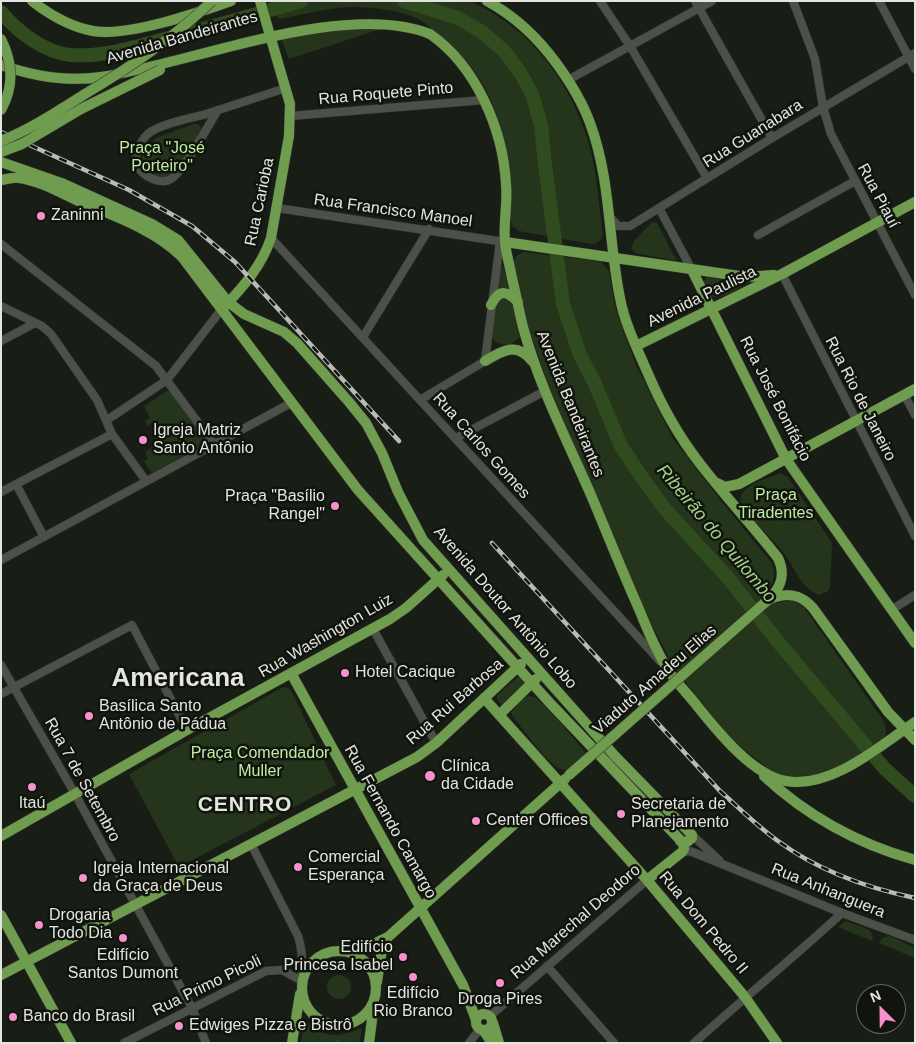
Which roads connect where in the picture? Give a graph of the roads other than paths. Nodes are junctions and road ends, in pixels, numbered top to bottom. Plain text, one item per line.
1 (32, 1) edge
2 (205, 1) edge
3 (212, 1) edge
4 (231, 1) edge
5 (487, 1) edge
6 (600, 1) edge
7 (712, 1) edge
8 (793, 1) edge
9 (879, 1) edge
10 (261, 3) edge
11 (697, 5) edge
12 (348, 14) dead end
13 (186, 16) junction
14 (309, 19) dead end
15 (267, 26) junction
16 (1, 39) edge
17 (214, 44) junction
18 (630, 46) junction
19 (912, 55) edge
20 (1, 65) edge
21 (915, 69) edge
22 (568, 80) junction
23 (286, 88) junction
24 (484, 100) junction
25 (823, 107) junction
26 (1, 110) edge
27 (218, 110) junction
28 (290, 116) junction
29 (772, 138) junction
30 (1, 142) edge
31 (1, 152) edge
32 (1, 162) edge
33 (707, 178) junction
34 (1, 180) edge
35 (855, 181) junction
36 (915, 202) edge
37 (277, 208) junction
38 (659, 208) junction
39 (609, 216) junction
40 (876, 223) junction
41 (429, 229) junction
42 (758, 235) dead end
43 (271, 238) junction
44 (502, 241) junction
45 (1, 244) edge
46 (614, 257) junction
47 (634, 260) junction
48 (692, 270) junction
49 (782, 274) junction
50 (616, 276) junction
51 (915, 295) edge
52 (518, 302) junction
53 (491, 305) junction
54 (1, 306) edge
55 (224, 306) junction
56 (711, 309) junction
57 (35, 323) junction
58 (363, 337) junction
59 (1, 341) edge
60 (636, 346) junction
61 (485, 361) junction
62 (535, 364) junction
63 (167, 380) junction
64 (915, 389) edge
65 (545, 391) junction
66 (904, 394) junction
67 (420, 400) junction
68 (291, 403) junction
69 (915, 414) edge
70 (107, 420) junction
71 (855, 422) junction
72 (112, 434) junction
73 (456, 438) junction
74 (214, 444) junction
75 (786, 459) junction
76 (712, 479) junction
77 (146, 481) junction
78 (16, 484) junction
79 (739, 484) junction
80 (1, 492) edge
81 (736, 507) junction
82 (44, 536) junction
83 (915, 536) edge
84 (1, 560) edge
85 (450, 570) junction
86 (439, 579) junction
87 (915, 595) edge
88 (769, 600) junction
89 (891, 610) junction
90 (374, 629) junction
91 (915, 643) edge
92 (528, 658) junction
93 (1, 665) edge
94 (518, 667) junction
95 (669, 672) junction
96 (291, 673) junction
97 (542, 673) junction
98 (532, 683) junction
99 (14, 688) junction
100 (1, 694) edge
101 (484, 698) junction
102 (888, 712) junction
103 (499, 715) junction
104 (915, 721) edge
105 (188, 730) junction
106 (904, 730) junction
107 (915, 740) edge
108 (436, 743) junction
109 (616, 756) junction
110 (607, 763) junction
111 (751, 763) junction
112 (561, 782) junction
113 (355, 790) junction
114 (75, 794) junction
115 (692, 835) junction
116 (1, 836) edge
117 (680, 841) junction
118 (251, 844) junction
119 (682, 852) junction
120 (915, 860) edge
121 (731, 868) junction
122 (647, 880) junction
123 (135, 904) junction
124 (420, 908) junction
125 (842, 913) junction
126 (1, 914) edge
127 (388, 937) junction
128 (915, 940) edge
129 (344, 951) junction
130 (28, 961) junction
131 (548, 966) junction
132 (1, 975) edge
133 (302, 983) junction
134 (376, 993) junction
135 (745, 997) junction
136 (192, 1008) junction
137 (484, 1022) junction
138 (71, 1043) edge
139 (124, 1043) edge
140 (206, 1043) edge
141 (292, 1043) edge
142 (369, 1043) edge
143 (470, 1043) edge
144 (492, 1043) edge
145 (499, 1043) edge
146 (614, 1043) edge
147 (694, 1043) edge
148 (777, 1043) edge

1 - 13 main road, Avenida Bandeirantes
2 - 13 main road
3 - 30 main road, bridge
4 - 13 main road, Avenida Bandeirantes
5 - 22 main road
6 - 18 street
7 - 11 street
8 - 25 street, Rua Piauí
9 - 19 street
10 - 15 main road, Rua Carioba
11 - 18 street
11 - 29 street
12 - 24 main road, Avenida Bandeirantes
14 - 15 main road, Avenida Bandeirantes
15 - 17 main road, Avenida Bandeirantes
15 - 23 main road, Rua Carioba
16 - 26 main road, bridge
17 - 20 main road, Avenida Bandeirantes
17 - 31 main road, bridge
18 - 22 street
18 - 33 street
19 - 21 street
19 - 25 street, Rua Guanabara
22 - 39 main road
23 - 27 street
23 - 28 main road, Rua Carioba
24 - 28 street, Rua Roquete Pinto
24 - 44 main road, Avenida Bandeirantes
25 - 29 street, Rua Guanabara
25 - 35 street, Rua Piauí
27 - 27 street
28 - 37 main road, Rua Carioba
29 - 33 street, Rua Guanabara
32 - 55 main road, Avenida Doutor Antônio Lobo
33 - 38 street, Rua Guanabara
34 - 55 main road, Avenida Doutor Antônio Lobo
35 - 40 street, Rua Piauí
35 - 42 street
36 - 40 main road, Avenida Paulista
37 - 41 street, Rua Francisco Manoel
37 - 43 main road, Rua Carioba
38 - 39 street, Rua Guanabara
38 - 48 street, Rua José Bonifácio
39 - 46 main road
40 - 49 main road, Avenida Paulista
40 - 51 street, Rua Piauí
41 - 44 street, Rua Francisco Manoel
41 - 58 street
43 - 55 main road, Rua Carioba
43 - 58 street, Rua Carlos Gomes
44 - 46 main road, Avenida Paulista
44 - 52 main road, Avenida Bandeirantes
44 - 53 street
45 - 63 street
46 - 47 main road, Avenida Paulista
46 - 50 main road
47 - 48 main road, Avenida Paulista
47 - 50 main road
48 - 49 main road, Avenida Paulista
48 - 56 main road, Rua José Bonifácio
49 - 56 main road, Avenida Paulista
49 - 71 street, Rua Rio de Janeiro
50 - 60 main road
52 - 53 main road
52 - 62 main road, Avenida Bandeirantes
53 - 61 street
54 - 57 street
55 - 63 street, Rua Carioba
55 - 68 main road, Avenida Doutor Antônio Lobo
55 - 85 main road, Avenida Doutor Antônio Lobo
56 - 60 main road, Avenida Paulista
56 - 75 main road, Rua José Bonifácio
57 - 59 street
57 - 70 street
58 - 67 street, Rua Carlos Gomes
60 - 76 main road
61 - 62 main road
61 - 67 street
62 - 65 main road, Avenida Bandeirantes
63 - 70 street, Rua Carioba
63 - 74 street
64 - 66 main road
65 - 73 street
65 - 95 main road, Avenida Bandeirantes
66 - 69 street
66 - 71 main road
67 - 73 street, Rua Carlos Gomes
68 - 74 street
68 - 86 main road, Avenida Doutor Antônio Lobo
70 - 72 street
71 - 75 main road
71 - 83 street, Rua Rio de Janeiro
72 - 77 street
72 - 78 street
73 - 95 street, Rua Carlos Gomes
74 - 77 street
75 - 79 main road
75 - 89 main road, Rua José Bonifácio
76 - 79 main road
76 - 81 main road
77 - 82 street
78 - 80 street
78 - 82 street
79 - 81 main road
81 - 88 main road
82 - 84 street
85 - 86 main road, Rua Washington Luiz
85 - 92 main road, Avenida Doutor Antônio Lobo
86 - 90 main road, Rua Washington Luiz
86 - 94 main road, Avenida Doutor Antônio Lobo
87 - 89 street
88 - 102 main road
88 - 112 main road, Viaduto Amadeu Elias, bridge
89 - 91 main road, Rua José Bonifácio
90 - 96 main road, Rua Washington Luiz
90 - 108 street
92 - 94 main road, Rua Rui Barbosa
92 - 97 main road, Avenida Doutor Antônio Lobo
93 - 99 street, Rua 7 de Setembro
94 - 98 main road, Avenida Doutor Antônio Lobo
94 - 101 main road, Rua Rui Barbosa
95 - 111 main road, Avenida Bandeirantes
96 - 105 main road, Rua Washington Luiz
96 - 113 main road, Rua Fernando Camargo
97 - 98 main road
97 - 109 main road, Avenida Doutor Antônio Lobo
98 - 103 main road
98 - 110 main road, Avenida Doutor Antônio Lobo
99 - 100 street
99 - 105 street
99 - 114 street, Rua 7 de Setembro
101 - 103 main road, Rua Dom Pedro II
101 - 108 main road, Rua Rui Barbosa
102 - 104 main road
102 - 106 main road
103 - 112 main road, Rua Dom Pedro II
104 - 106 main road, Avenida Bandeirantes
105 - 114 main road, Rua Washington Luiz
106 - 107 main road
106 - 111 main road, Avenida Bandeirantes
108 - 113 main road, Rua Rui Barbosa
109 - 110 main road
109 - 115 main road, Rua Anhanguera
110 - 117 main road
111 - 120 main road
112 - 122 main road, Rua Dom Pedro II
112 - 124 main road, Viaduto Amadeu Elias
113 - 118 main road, Rua Rui Barbosa
113 - 124 main road, Rua Fernando Camargo
114 - 116 main road, Rua Washington Luiz
114 - 123 street, Rua 7 de Setembro
115 - 117 main road
115 - 121 street, Rua Anhanguera
117 - 119 main road
118 - 123 main road, Rua Rui Barbosa
118 - 133 street
119 - 121 street, Rua Anhanguera
119 - 122 main road, Rua Marechal Deodoro
121 - 125 street, Rua Anhanguera
122 - 131 street, Rua Marechal Deodoro
122 - 135 main road, Rua Dom Pedro II
123 - 130 main road, Rua Rui Barbosa
123 - 136 street, Rua 7 de Setembro
124 - 127 main road, Viaduto Amadeu Elias
124 - 137 main road, Rua Fernando Camargo
125 - 128 street, Rua Anhanguera
125 - 135 street
126 - 130 main road
127 - 129 main road
127 - 134 main road
129 - 133 main road
129 - 134 main road
130 - 132 main road, Rua Rui Barbosa
130 - 138 main road
131 - 137 street, Rua Marechal Deodoro
131 - 146 street
133 - 134 main road
133 - 136 street, Rua Primo Picoli
133 - 141 main road
134 - 142 main road
135 - 147 street
135 - 148 main road, Rua Dom Pedro II
136 - 139 street, Rua Primo Picoli
136 - 140 street, Rua 7 de Setembro
137 - 143 street, Rua Marechal Deodoro
137 - 144 main road, Rua Fernando Camargo
137 - 145 main road, Rua Fernando Camargo

